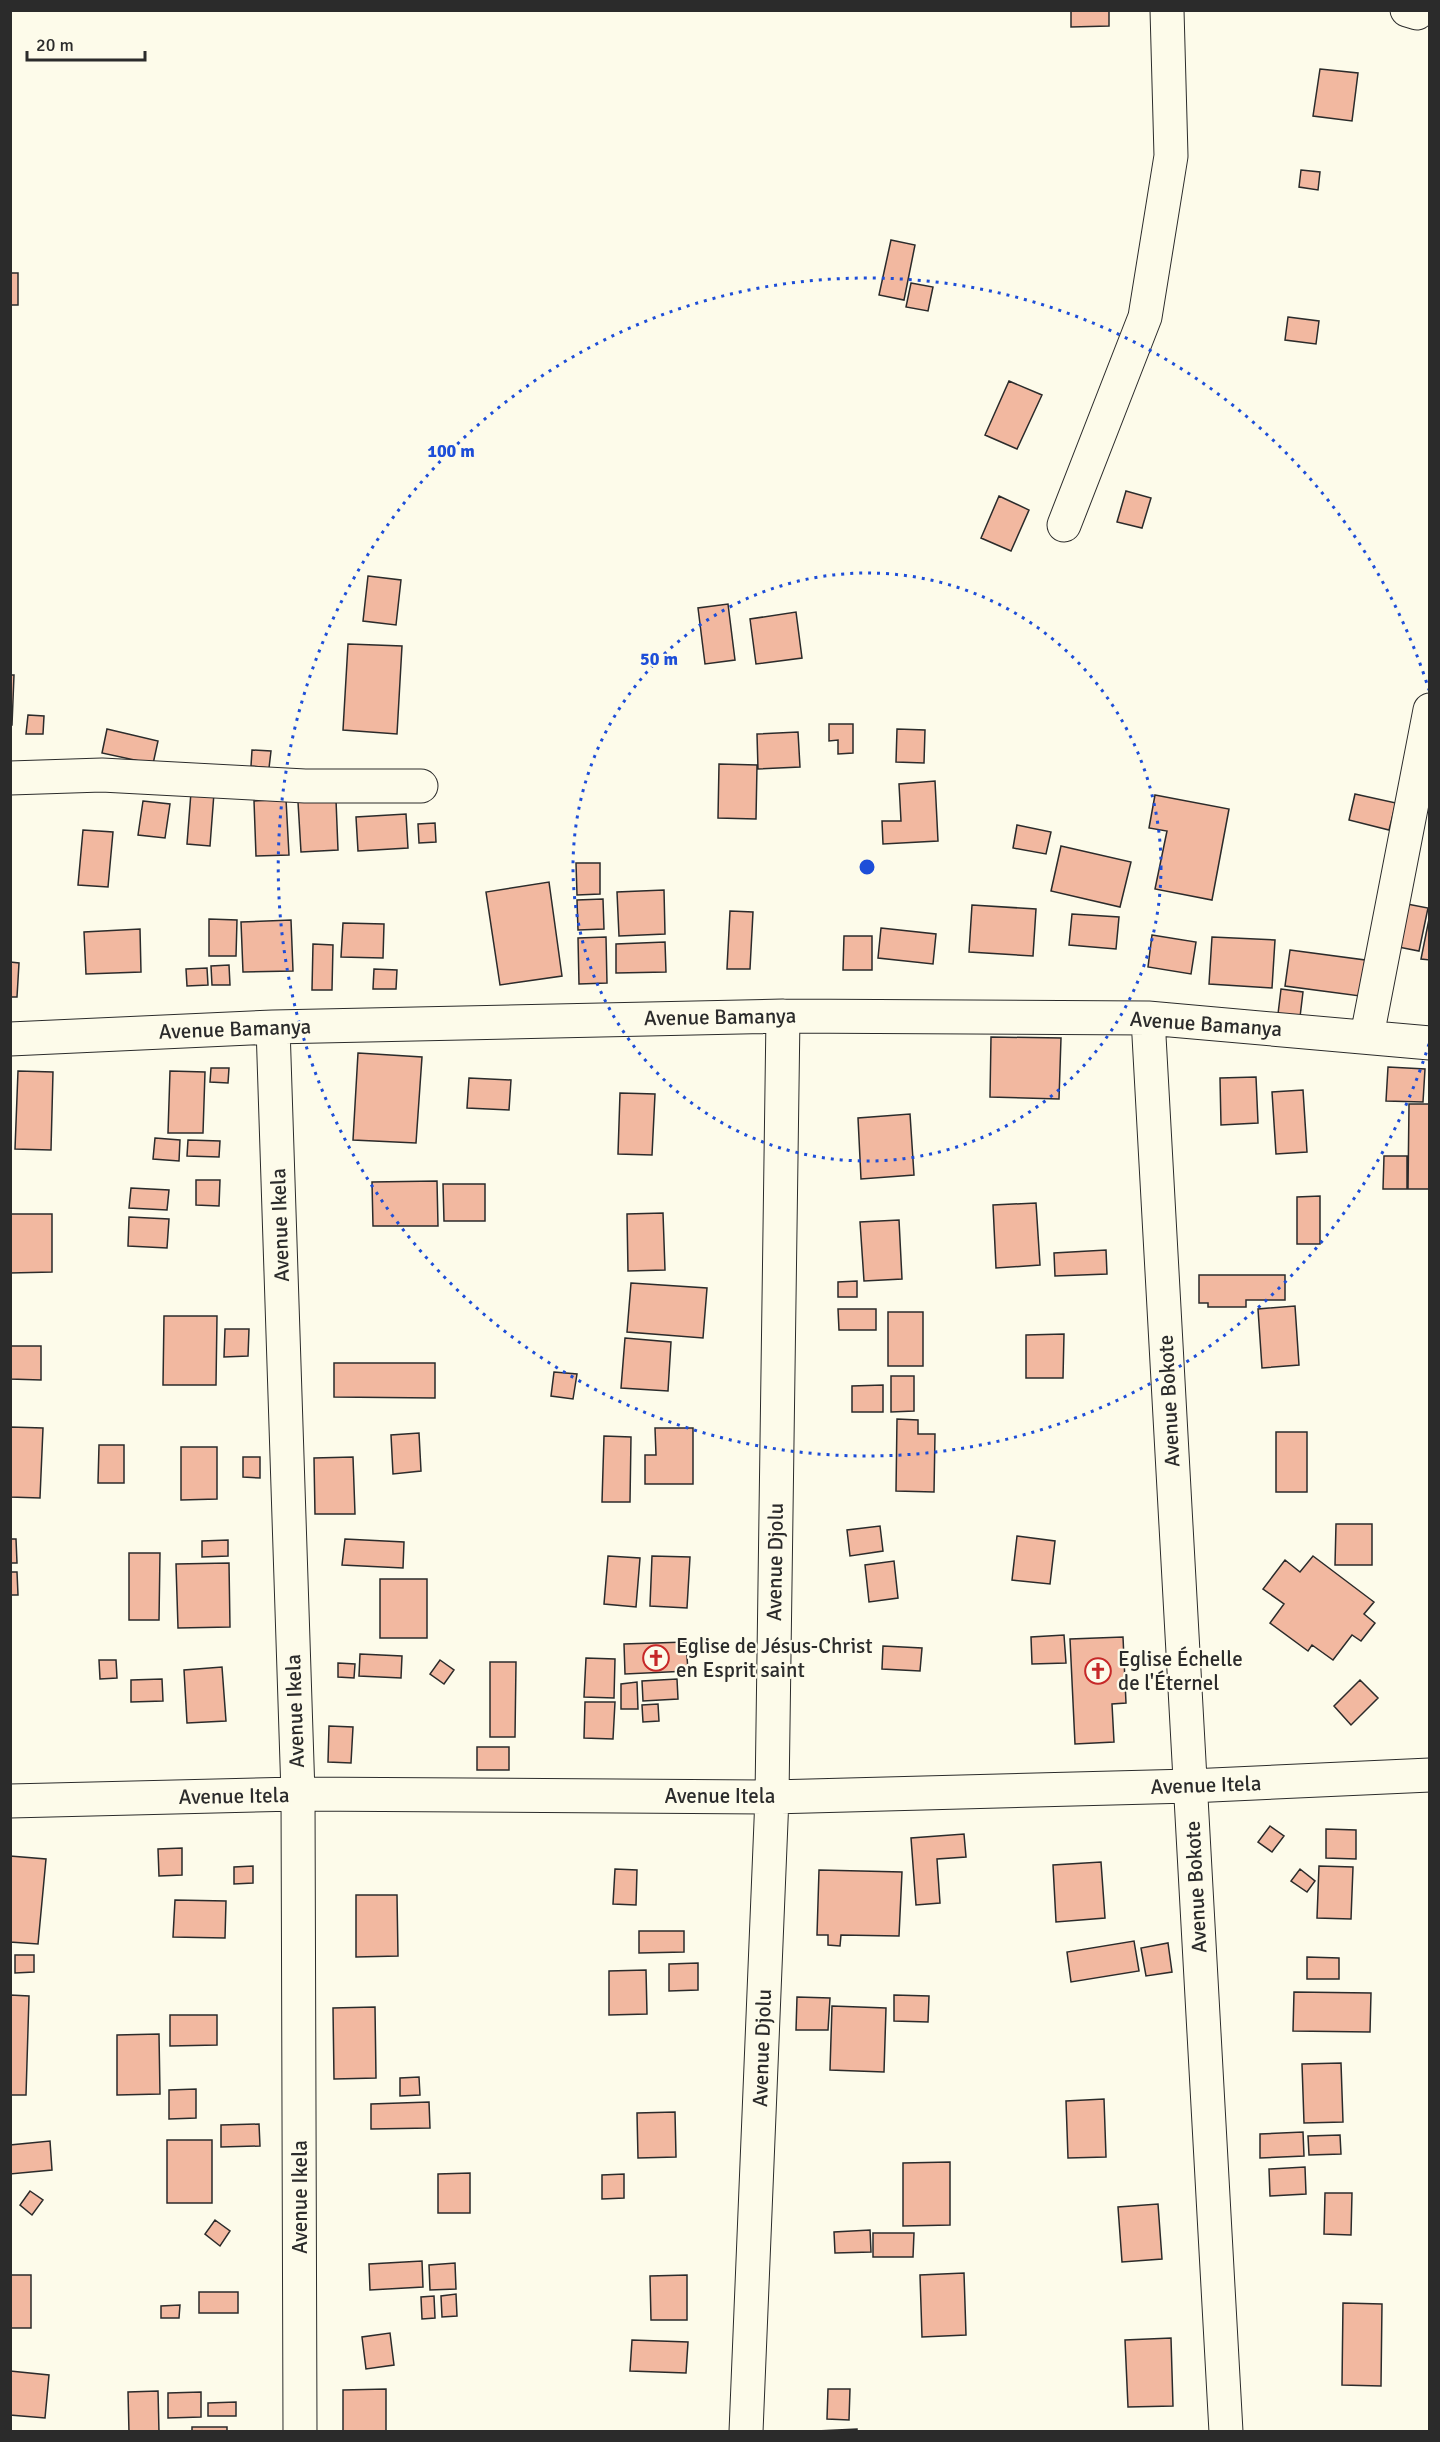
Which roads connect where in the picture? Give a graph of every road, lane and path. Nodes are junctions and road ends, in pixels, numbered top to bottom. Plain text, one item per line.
1 (1167, 10) edge
2 (1064, 525) dead end
3 (1430, 710) edge
4 (10, 778) edge
5 (421, 786) dead end
6 (783, 1016) junction
7 (1148, 1018) junction
8 (273, 1027) junction
9 (1367, 1036) junction
10 (10, 1039) edge
11 (1430, 1043) edge
12 (1430, 1775) edge
13 (1190, 1786) junction
14 (298, 1794) junction
15 (772, 1797) junction
16 (10, 1802) edge
17 (300, 2432) edge
18 (746, 2432) edge
19 (1226, 2432) edge

1 - 2 street
3 - 9 street
4 - 5 street
6 - 7 street, Avenue Bamanya
6 - 8 street, Avenue Bamanya
6 - 15 street, Avenue Djolu
7 - 9 street, Avenue Bamanya
7 - 13 street, Avenue Bokote
8 - 10 street, Avenue Bamanya
8 - 14 street, Avenue Ikela
9 - 11 street, Avenue Bamanya
12 - 13 street, Avenue Itela
13 - 15 street, Avenue Itela
13 - 19 street, Avenue Bokote
14 - 15 street, Avenue Itela
14 - 16 street, Avenue Itela
14 - 17 street, Avenue Ikela
15 - 18 street, Avenue Djolu

